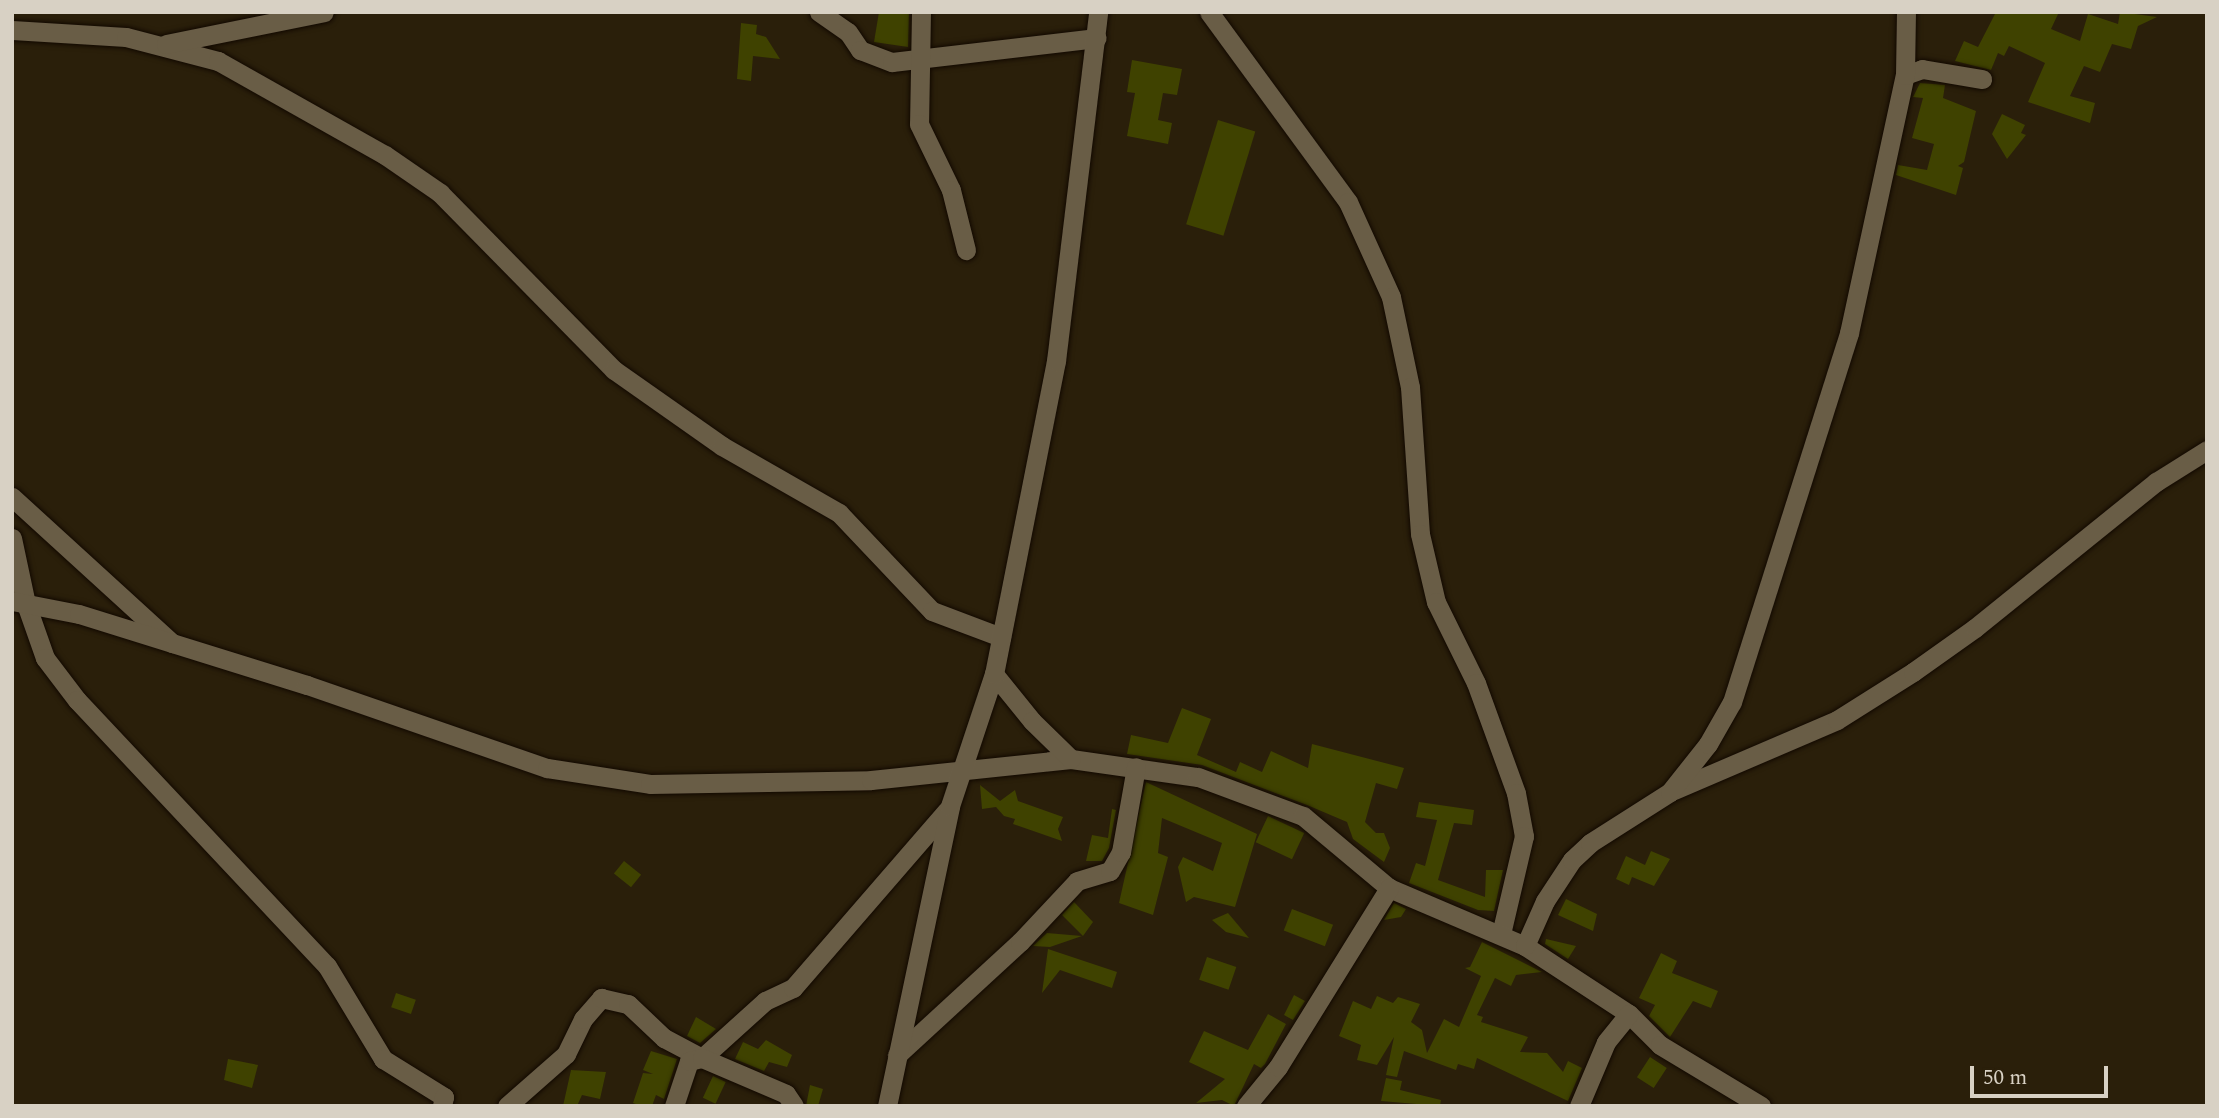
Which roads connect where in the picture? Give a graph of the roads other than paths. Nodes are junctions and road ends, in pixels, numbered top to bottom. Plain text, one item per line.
1 (324, 12) edge
2 (819, 12) edge
3 (921, 12) edge
4 (1098, 12) edge
5 (1209, 12) edge
6 (1906, 12) edge
7 (12, 30) edge
8 (1097, 38) junction
9 (162, 45) junction
10 (917, 62) junction
11 (1905, 75) junction
12 (1982, 79) dead end
13 (966, 250) dead end
14 (2207, 450) edge
15 (12, 498) edge
16 (12, 538) edge
17 (19, 602) edge
18 (1001, 637) junction
19 (173, 643) junction
20 (994, 674) junction
21 (1071, 759) junction
22 (1136, 767) junction
23 (963, 769) junction
24 (1670, 792) junction
25 (950, 806) junction
26 (1390, 888) junction
27 (1501, 934) junction
28 (1525, 946) junction
29 (1629, 1014) junction
30 (897, 1055) junction
31 (702, 1058) junction
32 (1265, 1082) junction
33 (442, 1106) edge
34 (507, 1106) edge
35 (674, 1106) edge
36 (794, 1106) edge
37 (887, 1106) edge
38 (1246, 1106) edge
39 (1254, 1106) edge
40 (1579, 1106) edge
41 (1760, 1106) edge

1 - 9 street
2 - 10 street
3 - 10 street
4 - 8 street
5 - 27 street
6 - 11 street
7 - 9 street
8 - 10 street
8 - 18 street
9 - 18 street
10 - 13 street
11 - 12 street
11 - 24 street
14 - 24 street
15 - 19 street
16 - 17 street
17 - 19 street
17 - 33 street
18 - 20 street
19 - 23 street
20 - 21 street
20 - 23 street
21 - 22 street
21 - 23 street
22 - 26 street
22 - 30 street
23 - 25 street
24 - 28 street
25 - 30 street
25 - 31 street
26 - 27 street
26 - 32 street
27 - 28 street
28 - 29 street
29 - 40 street
29 - 41 street
30 - 37 street
31 - 34 street
31 - 35 street
31 - 36 street
32 - 38 street
32 - 39 street

